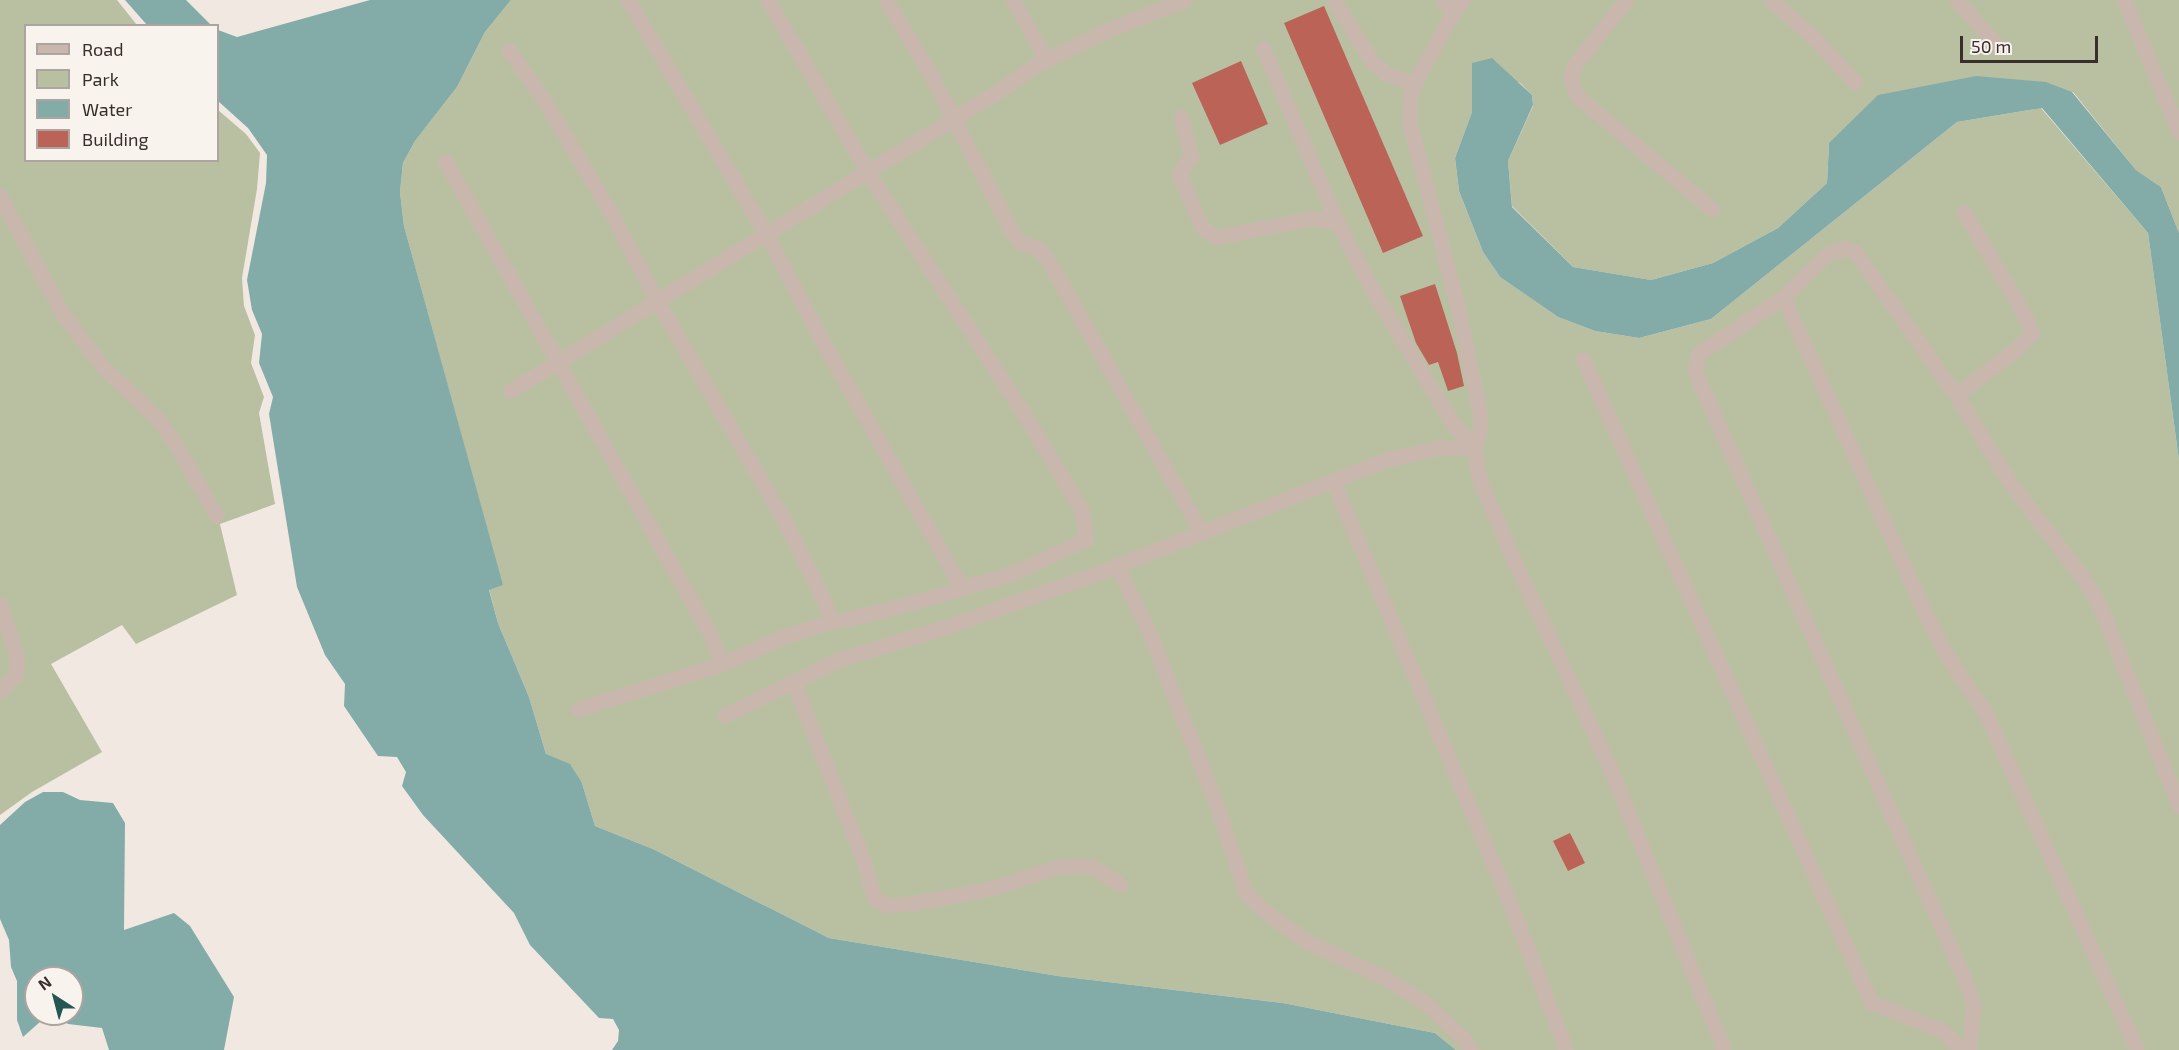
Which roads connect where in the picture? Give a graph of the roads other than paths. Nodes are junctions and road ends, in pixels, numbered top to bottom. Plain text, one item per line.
1 (628, 0) edge
2 (768, 0) edge
3 (886, 0) edge
4 (1013, 0) edge
5 (1184, 0) edge
6 (1334, 0) edge
7 (1443, 0) edge
8 (1463, 0) edge
9 (1626, 0) edge
10 (1771, 0) edge
11 (1957, 0) edge
12 (2124, 0) edge
13 (1161, 4) edge
14 (1452, 14) junction
15 (1263, 48) dead end
16 (2000, 49) dead end
17 (509, 50) dead end
18 (1047, 59) junction
19 (1855, 82) dead end
20 (1415, 85) junction
21 (1181, 117) dead end
22 (952, 119) junction
23 (2179, 132) edge
24 (445, 161) dead end
25 (867, 171) junction
26 (0, 196) edge
27 (1712, 209) dead end
28 (1964, 212) dead end
29 (6, 220) edge
30 (1337, 222) junction
31 (766, 234) junction
32 (1783, 297) junction
33 (657, 301) junction
34 (1583, 359) dead end
35 (558, 362) junction
36 (510, 390) dead end
37 (1956, 395) junction
38 (1474, 448) junction
39 (1333, 481) junction
40 (216, 516) dead end
41 (1202, 533) junction
42 (1117, 566) junction
43 (962, 589) junction
44 (0, 605) edge
45 (830, 622) junction
46 (722, 664) junction
47 (793, 681) junction
48 (0, 691) edge
49 (578, 710) dead end
50 (725, 715) dead end
51 (2179, 807) edge
52 (1120, 885) dead end
53 (1471, 1050) edge
54 (1566, 1050) edge
55 (1724, 1050) edge
56 (1962, 1050) edge
57 (1969, 1050) edge
58 (2137, 1050) edge

1 - 31 street
2 - 25 street
3 - 22 street
4 - 18 street
5 - 13 street
6 - 20 street
7 - 14 street
8 - 14 street
9 - 27 street
10 - 19 street
11 - 16 street
12 - 23 street
13 - 18 street
14 - 20 street
15 - 30 street
17 - 33 street
18 - 22 street
20 - 38 street
21 - 30 street
22 - 25 street
22 - 41 street
24 - 35 street
25 - 31 street
25 - 43 street
26 - 29 street
28 - 37 street
29 - 40 street
30 - 38 street
31 - 33 street
31 - 43 street
32 - 37 street
32 - 57 street
32 - 58 street
33 - 35 street
33 - 45 street
34 - 56 street
35 - 36 street
35 - 46 street
37 - 51 street
38 - 39 street
38 - 55 street
39 - 41 street
39 - 54 street
41 - 42 street
42 - 47 street
42 - 53 street
43 - 45 street
44 - 48 street
45 - 46 street
46 - 49 street
47 - 50 street
47 - 52 street

